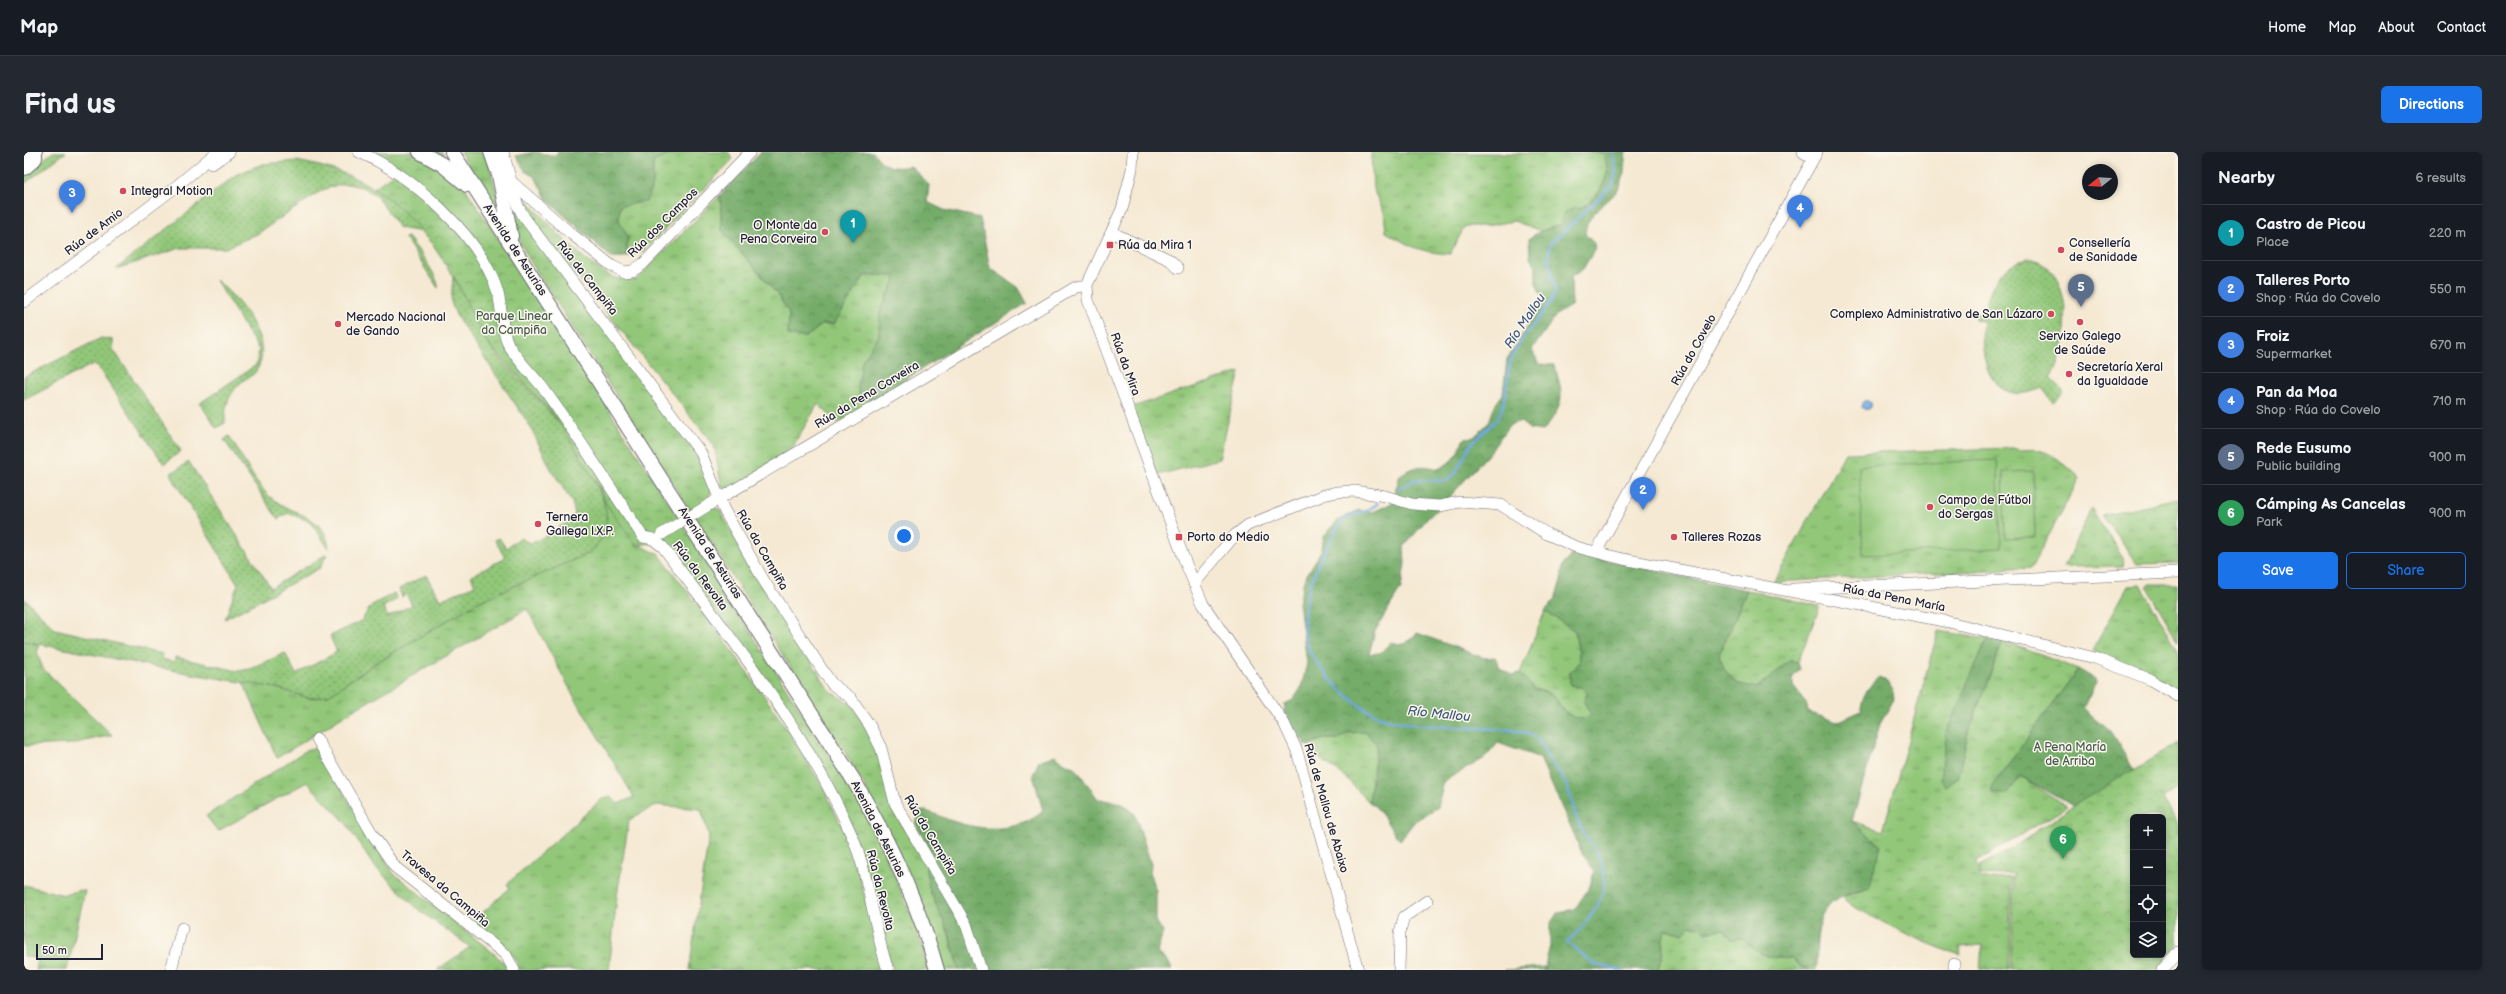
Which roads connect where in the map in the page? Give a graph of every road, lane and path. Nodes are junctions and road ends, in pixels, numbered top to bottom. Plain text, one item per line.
1 (28, 152) edge
2 (34, 152) edge
3 (217, 152) edge
4 (228, 152) edge
5 (358, 152) edge
6 (420, 152) edge
7 (452, 152) edge
8 (491, 152) edge
9 (503, 152) edge
10 (750, 152) edge
11 (1132, 152) edge
12 (1802, 152) edge
13 (24, 155) edge
14 (1815, 155) edge
15 (24, 167) edge
16 (181, 183) junction
17 (513, 183) junction
18 (483, 201) junction
19 (1113, 233) junction
20 (514, 248) junction
21 (1178, 268) dead end
22 (1088, 285) junction
23 (24, 302) edge
24 (715, 501) junction
25 (658, 536) junction
26 (1596, 552) junction
27 (2178, 573) edge
28 (1194, 584) junction
29 (1789, 592) junction
30 (2178, 696) edge
31 (317, 739) dead end
32 (1427, 900) dead end
33 (182, 928) dead end
34 (2178, 952) edge
35 (170, 970) edge
36 (514, 970) edge
37 (888, 970) edge
38 (937, 970) edge
39 (981, 970) edge
40 (1358, 970) edge
41 (1399, 970) edge
42 (2162, 970) edge

1 - 13 highway
2 - 15 highway
3 - 16 street, Rúa de Amio
4 - 16 street, Rúa de Amio
5 - 25 street, Rúa da Revolta
6 - 18 main road
7 - 18 main road, Avenida de Asturias
8 - 20 main road
9 - 17 street, Rúa da Campiña
10 - 17 street, Rúa dos Campos
11 - 19 street
12 - 14 street, Rúa do Covelo
14 - 26 street, Rúa do Covelo
16 - 23 street, Rúa de Amio
17 - 24 street, Rúa da Campiña
18 - 20 main road, Avenida de Asturias
19 - 21 street
19 - 22 street
20 - 38 main road, Avenida de Asturias
22 - 24 street, Rúa da Pena Corveira
22 - 28 street, Rúa da Mira
24 - 25 street, Rúa da Pena Corveira, bridge
24 - 39 street, Rúa da Campiña
25 - 37 street, Rúa da Revolta
26 - 28 street, Rúa da Pena María
26 - 29 street, Rúa da Pena María
27 - 29 street
28 - 40 street, Rúa de Mallou de Abaixo
29 - 30 street, Rúa da Pena María
31 - 36 street, Travesa da Campiña
32 - 41 street
33 - 35 street
34 - 42 street

